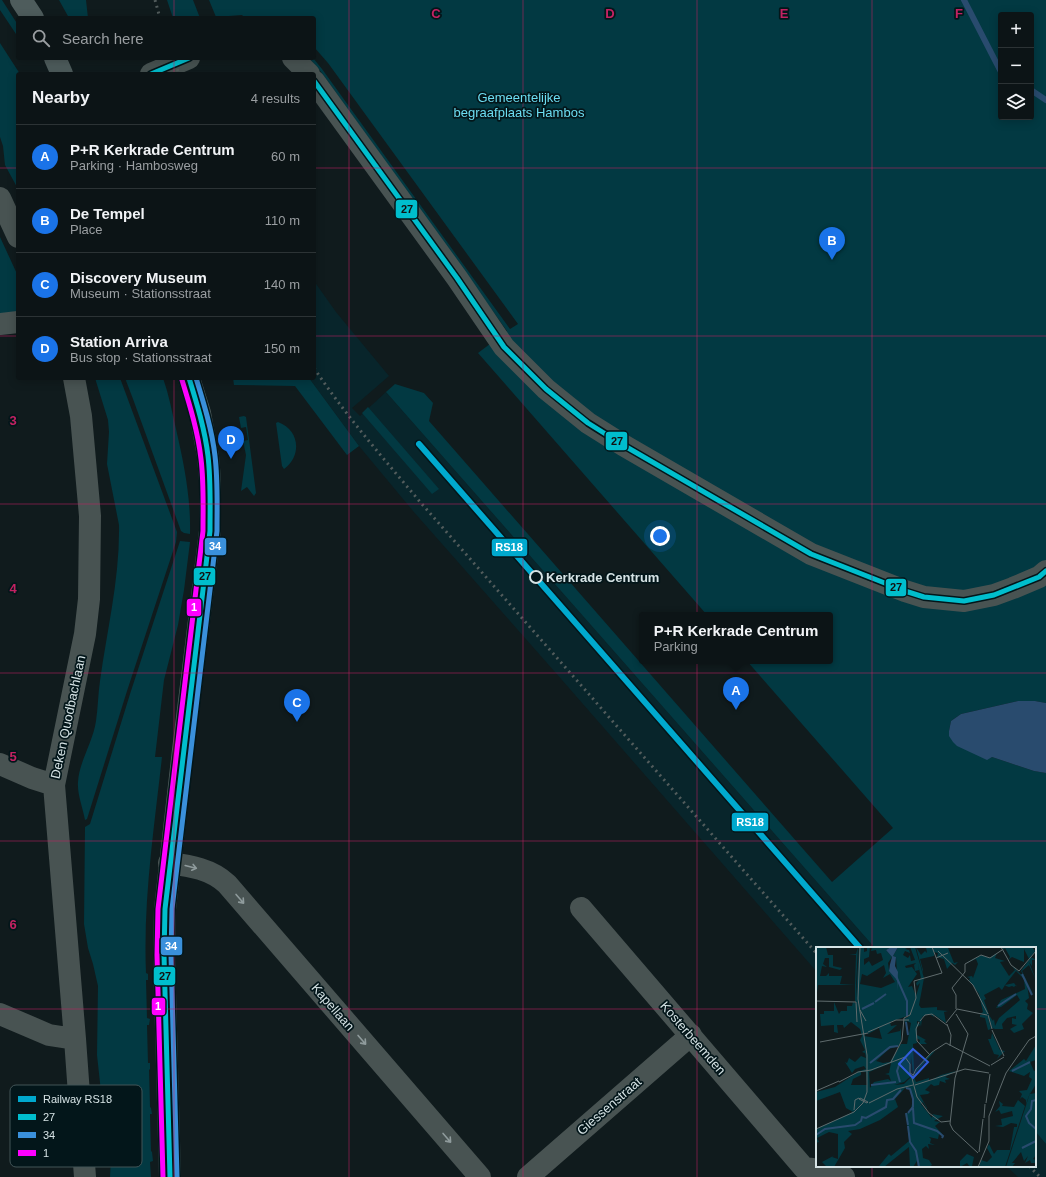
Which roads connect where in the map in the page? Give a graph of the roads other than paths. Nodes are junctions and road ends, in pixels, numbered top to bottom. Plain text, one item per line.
1 (21, 0) edge
2 (32, 16) edge
3 (56, 60) edge
4 (184, 60) edge
5 (295, 60) edge
6 (61, 72) edge
7 (156, 72) edge
8 (307, 72) edge
9 (316, 84) edge
10 (0, 198) edge
11 (16, 233) edge
12 (16, 322) edge
13 (0, 324) edge
14 (74, 380) edge
15 (190, 380) edge
16 (1046, 572) edge
17 (0, 764) edge
18 (54, 785) junction
19 (170, 863) junction
20 (580, 908) dead end
21 (0, 1014) edge
22 (691, 1035) junction
23 (75, 1039) junction
24 (78, 1085) edge
25 (84, 1167) edge
26 (807, 1174) edge
27 (85, 1177) edge
28 (170, 1177) edge
29 (480, 1177) edge
30 (528, 1177) edge
31 (844, 1177) edge

1 - 2 main road
3 - 6 main road
4 - 7 street
5 - 8 street
9 - 16 street
10 - 11 street
12 - 13 street
14 - 18 street, Deken Quodbachlaan
15 - 19 main road
17 - 18 street
18 - 23 street, Deken Quodbachlaan
19 - 28 main road
19 -> 29 street, Kapellaan
20 - 22 street, Kosterbeemden
21 - 23 street
22 - 26 street, Kosterbeemden
22 - 30 street, Giessenstraat
23 - 24 street, Deken Quodbachlaan
25 - 27 street, Deken Quodbachlaan
26 - 31 street, Kosterbeemden

